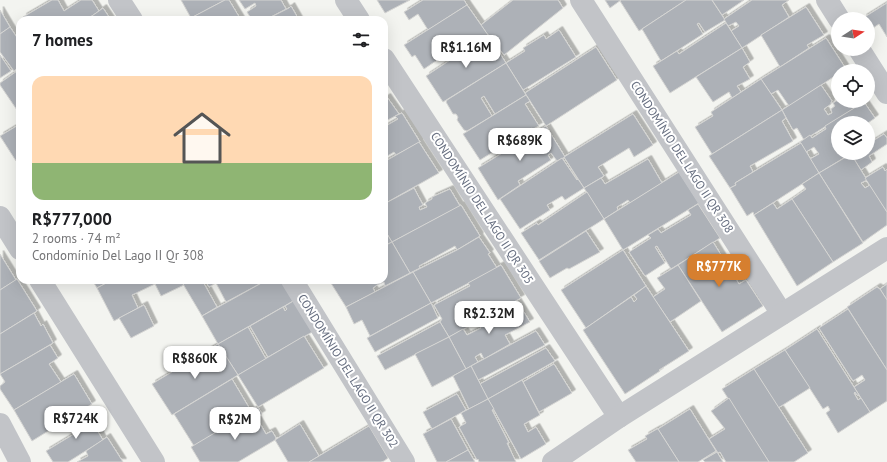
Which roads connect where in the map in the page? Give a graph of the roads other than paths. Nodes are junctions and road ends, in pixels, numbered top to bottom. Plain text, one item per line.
1 (119, 0) edge
2 (346, 0) edge
3 (581, 0) edge
4 (827, 0) edge
5 (835, 12) edge
6 (129, 16) edge
7 (356, 16) edge
8 (863, 56) edge
9 (388, 65) edge
10 (887, 93) edge
11 (0, 217) edge
12 (16, 243) edge
13 (887, 248) edge
14 (43, 284) edge
15 (294, 284) edge
16 (782, 314) junction
17 (619, 417) junction
18 (0, 424) edge
19 (20, 462) edge
20 (154, 462) edge
21 (404, 462) edge
22 (553, 462) edge

1 - 6 street
2 - 7 street
3 - 16 street, CONDOMÍNIO DEL LAGO II QR 308
4 - 5 street
8 - 10 street
9 - 17 street, CONDOMÍNIO DEL LAGO II QR 305
11 - 12 street
13 - 16 street
14 - 20 street
15 - 21 street, CONDOMÍNIO DEL LAGO II QR 302
16 - 17 street
17 - 22 street
18 - 19 street

